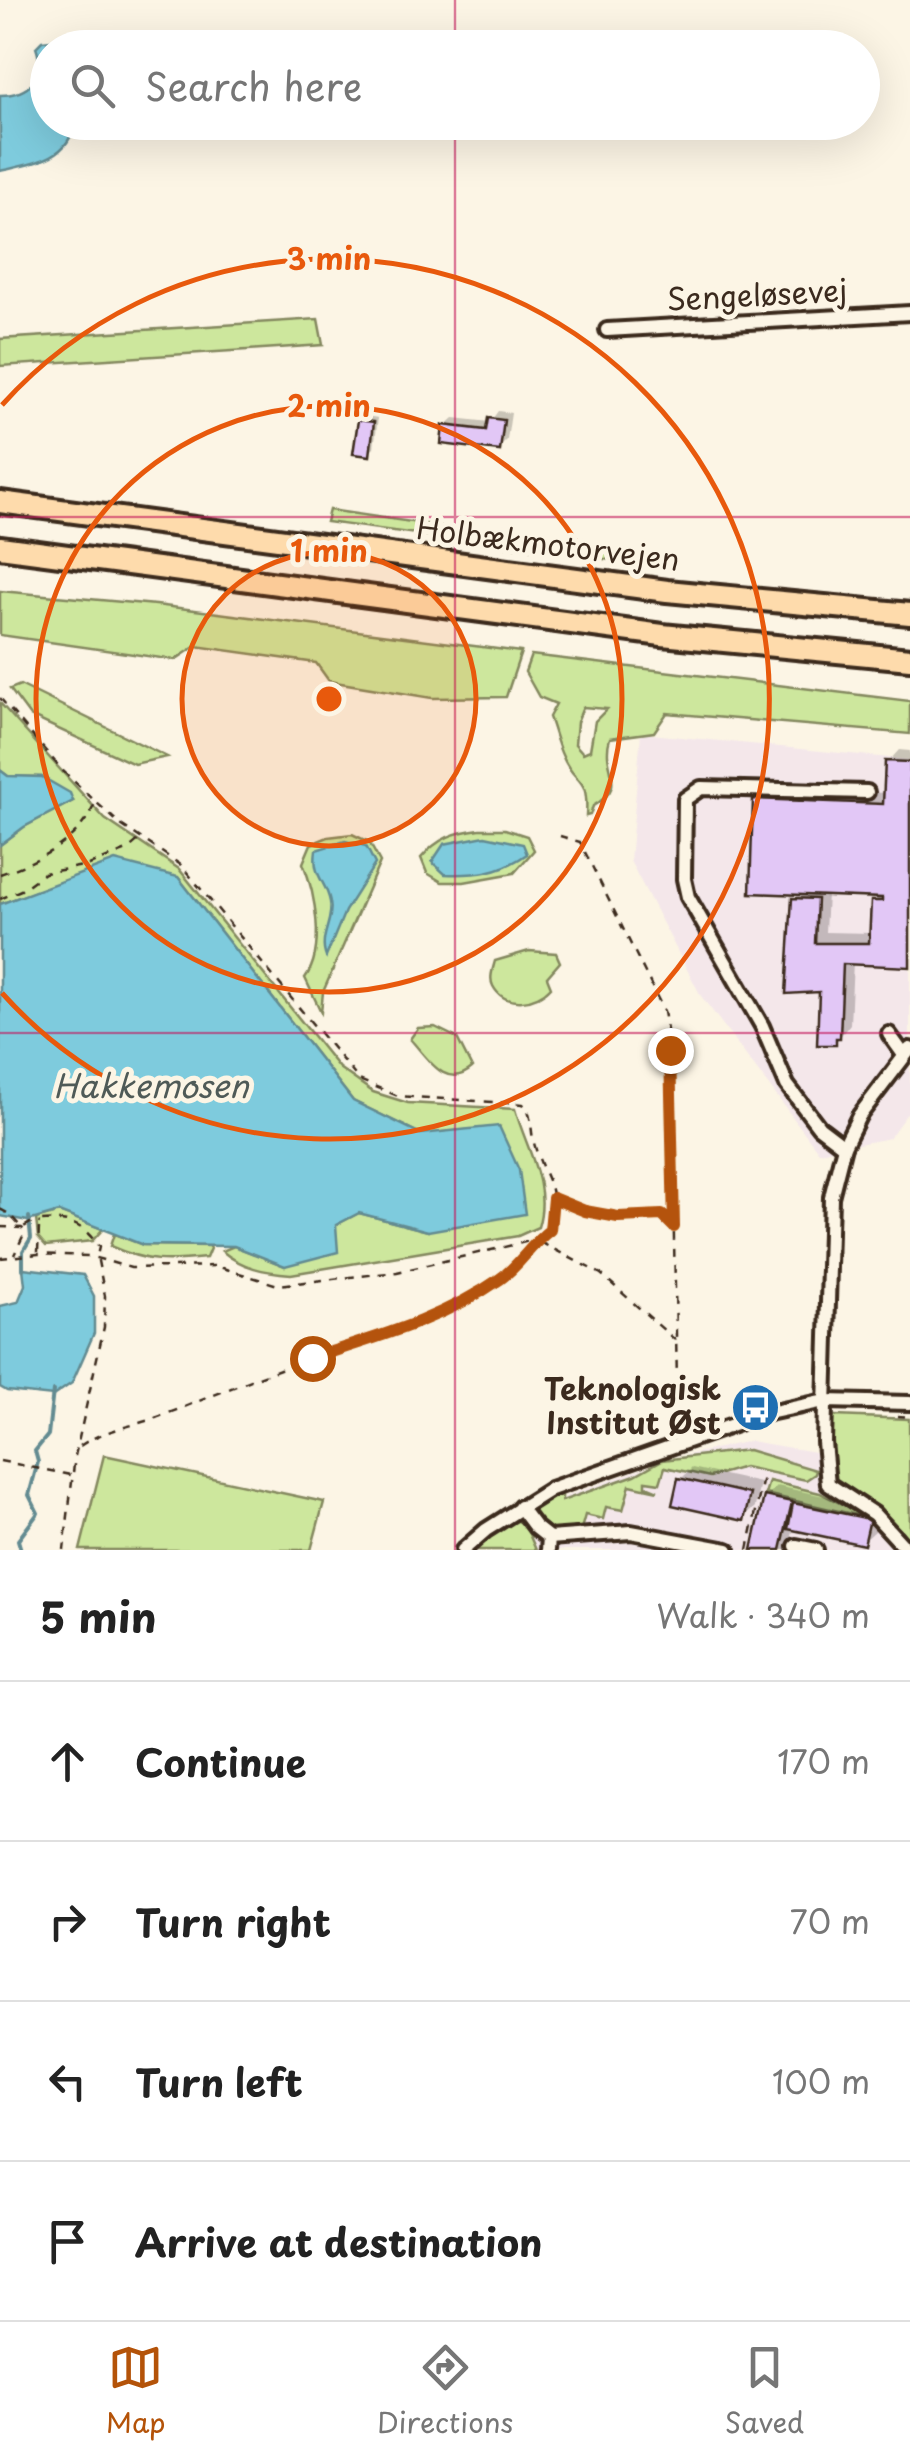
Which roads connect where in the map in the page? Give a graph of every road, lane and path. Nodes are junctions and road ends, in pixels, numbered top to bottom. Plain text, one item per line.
1 (910, 313) edge
2 (607, 330) dead end
3 (0, 502) edge
4 (0, 547) edge
5 (910, 598) edge
6 (836, 608) junction
7 (910, 614) edge
8 (910, 659) edge
9 (0, 698) edge
10 (867, 792) dead end
11 (96, 802) junction
12 (560, 836) dead end
13 (141, 838) junction
14 (0, 874) edge
15 (0, 899) edge
16 (889, 1034) dead end
17 (907, 1052) edge
18 (844, 1146) junction
19 (553, 1198) junction
20 (0, 1210) edge
21 (41, 1224) junction
22 (0, 1227) edge
23 (23, 1227) junction
24 (674, 1227) junction
25 (536, 1240) junction
26 (38, 1254) junction
27 (16, 1255) junction
28 (97, 1256) junction
29 (0, 1258) edge
30 (676, 1340) junction
31 (825, 1401) junction
32 (910, 1404) edge
33 (678, 1444) junction
34 (80, 1446) junction
35 (0, 1461) edge
36 (72, 1475) junction
37 (763, 1476) dead end
38 (520, 1507) junction
39 (904, 1543) edge
40 (548, 1544) edge
41 (796, 1546) dead end
42 (64, 1550) edge
43 (463, 1550) edge
44 (728, 1550) edge
45 (748, 1550) edge
46 (816, 1550) edge

1 - 2 street, Sengeløsevej
3 - 6 highway, Holbækmotorvejen
4 - 8 highway
5 - 6 highway
6 - 7 highway, Holbækmotorvejen
9 - 11 path
10 - 18 street
11 - 13 path
11 - 14 path
12 - 24 path
13 - 15 path
13 - 19 path
16 - 17 street
17 - 18 street
18 - 31 street
19 - 24 path
19 - 25 path
20 - 23 path
21 - 23 path
21 - 26 path
21 - 28 path
22 - 23 path
23 - 27 path
24 - 30 path
25 - 28 path
25 - 30 path
25 - 34 path
26 - 27 path
26 - 28 path
27 - 29 path
28 - 34 path
30 - 33 path
31 - 32 street
31 - 33 street
31 - 39 street
33 - 38 street
34 - 36 path
35 - 36 path
36 - 42 path
37 - 45 path
38 - 40 street
38 - 43 street
40 - 44 street
41 - 46 street

